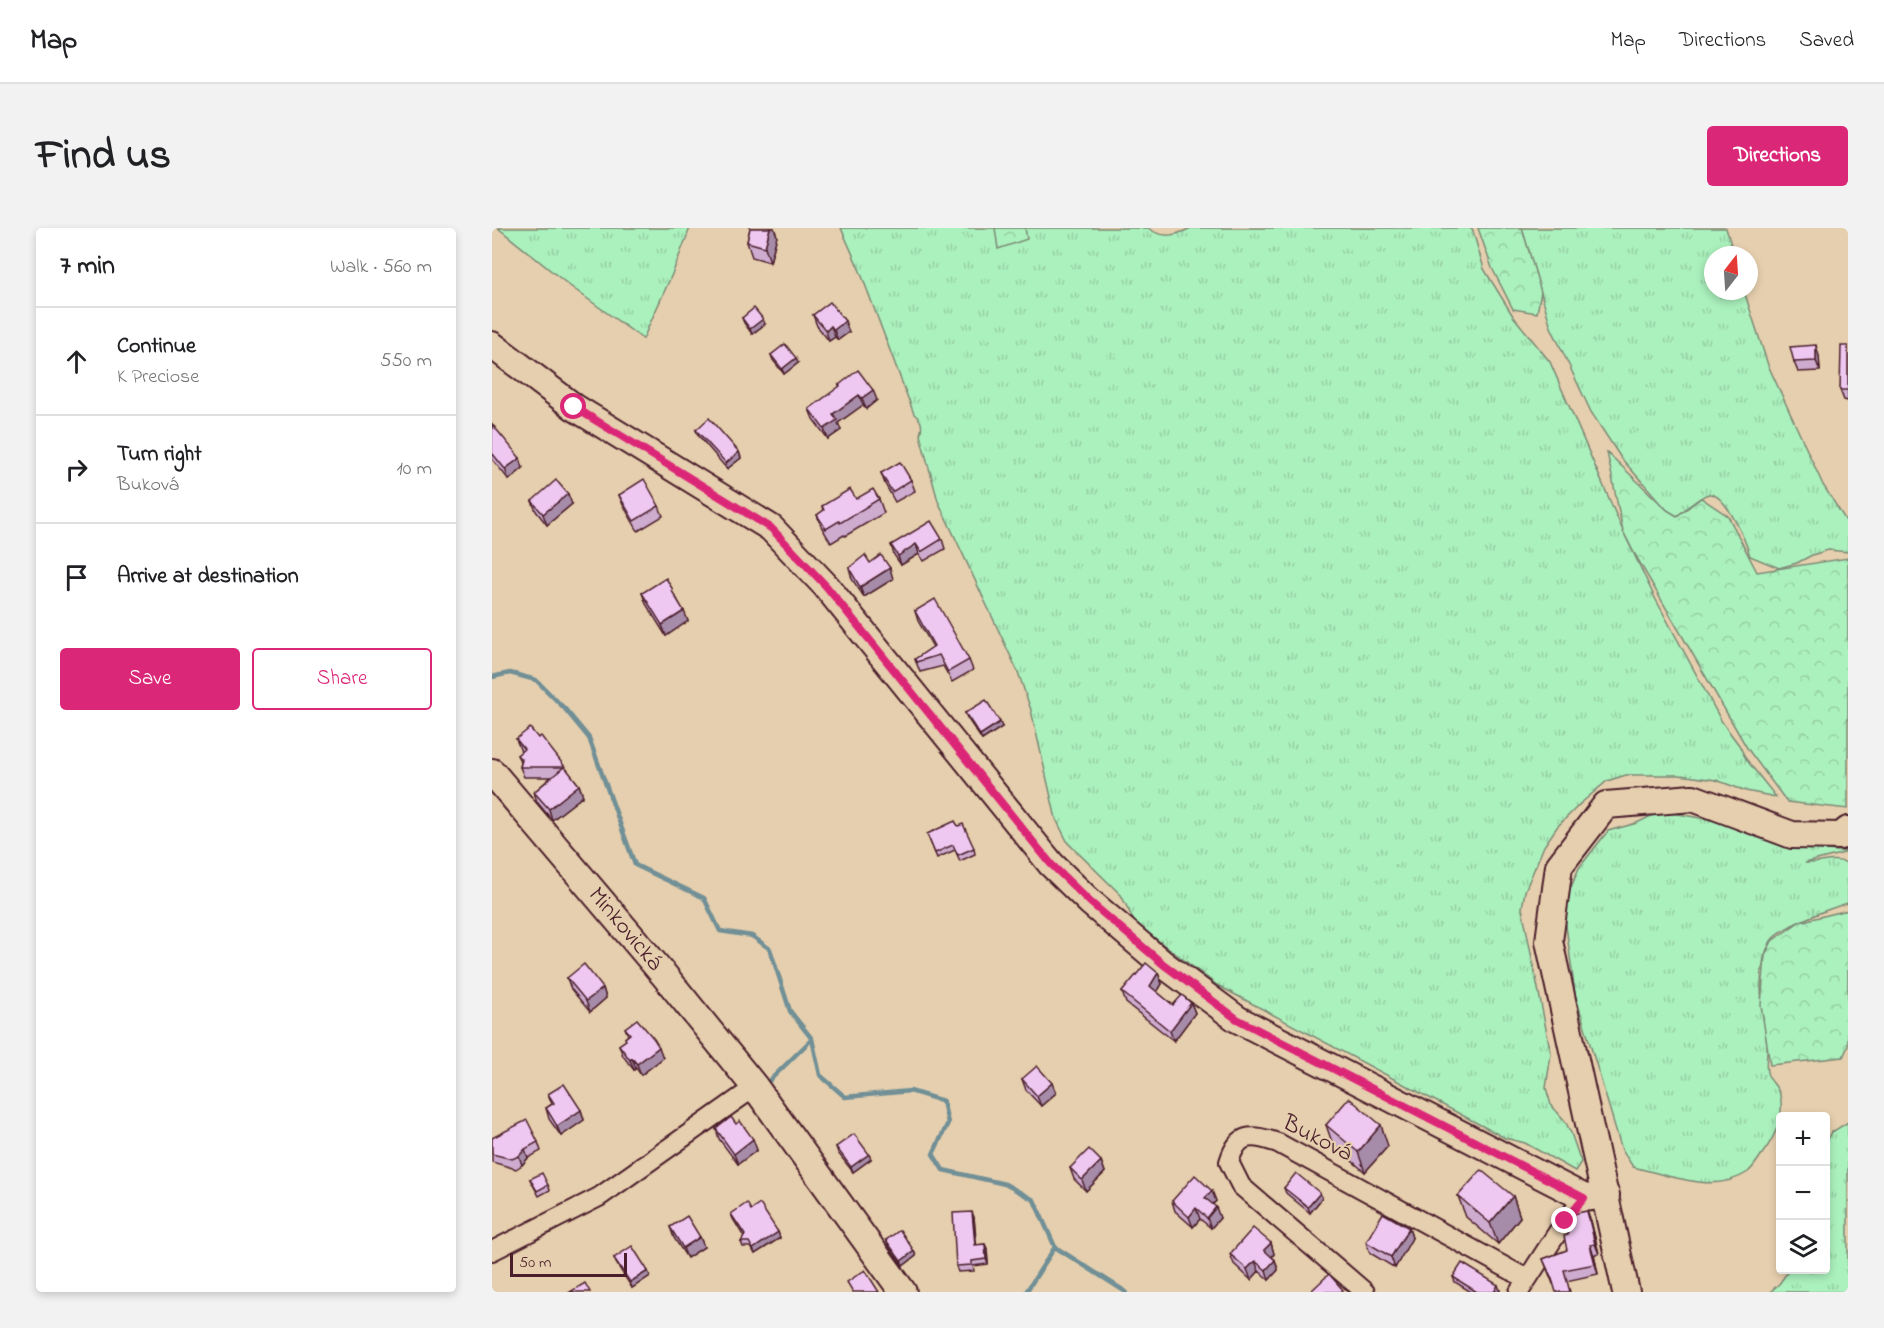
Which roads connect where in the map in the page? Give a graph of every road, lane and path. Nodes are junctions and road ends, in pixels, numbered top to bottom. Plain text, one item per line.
1 (492, 345) edge
2 (492, 772) edge
3 (1848, 830) edge
4 (754, 1087) junction
5 (1595, 1197) junction
6 (492, 1251) edge
7 (1523, 1285) edge
8 (903, 1292) edge
9 (1365, 1292) edge
10 (1626, 1292) edge

1 - 5 street
2 - 4 street, Minkovická
3 - 5 street
4 - 6 street
4 - 8 street, Minkovická
5 - 7 street, Buková
5 - 10 street
7 - 9 street, Buková

